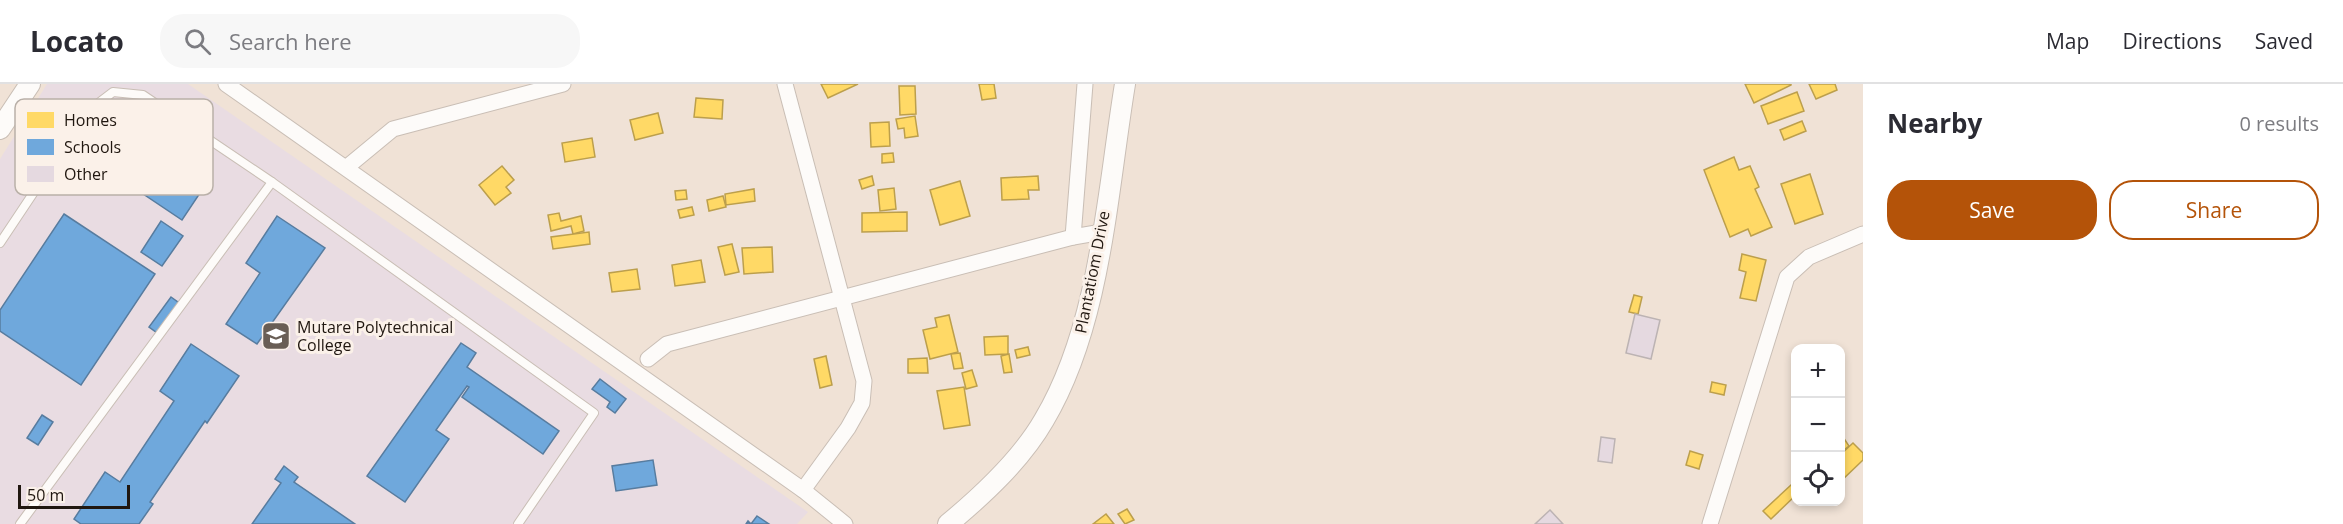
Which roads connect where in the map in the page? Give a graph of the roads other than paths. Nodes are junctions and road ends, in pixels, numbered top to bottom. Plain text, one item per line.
1 (30, 84) edge
2 (226, 84) edge
3 (563, 84) edge
4 (785, 84) edge
5 (1085, 84) edge
6 (1125, 84) edge
7 (20, 99) edge
8 (104, 99) edge
9 (149, 99) edge
10 (15, 106) edge
11 (0, 129) edge
12 (213, 142) edge
13 (347, 167) junction
14 (272, 182) junction
15 (32, 195) edge
16 (1102, 232) junction
17 (1863, 234) edge
18 (1073, 237) junction
19 (0, 243) edge
20 (841, 299) junction
21 (648, 359) dead end
22 (803, 490) junction
23 (20, 524) edge
24 (518, 524) edge
25 (845, 524) edge
26 (948, 524) edge
27 (1710, 524) edge

1 - 7 street
2 - 13 street
3 - 13 street
4 - 20 street
5 - 18 street
6 - 16 street, Plantatiom Drive
8 - 9 lane
10 - 11 street
12 - 14 lane
13 - 22 street
14 - 23 lane
14 - 24 lane
15 - 19 lane
16 - 18 street
16 - 26 street, Plantatiom Drive
17 - 27 street
18 - 20 street
20 - 21 street
20 - 22 street
22 - 25 street

